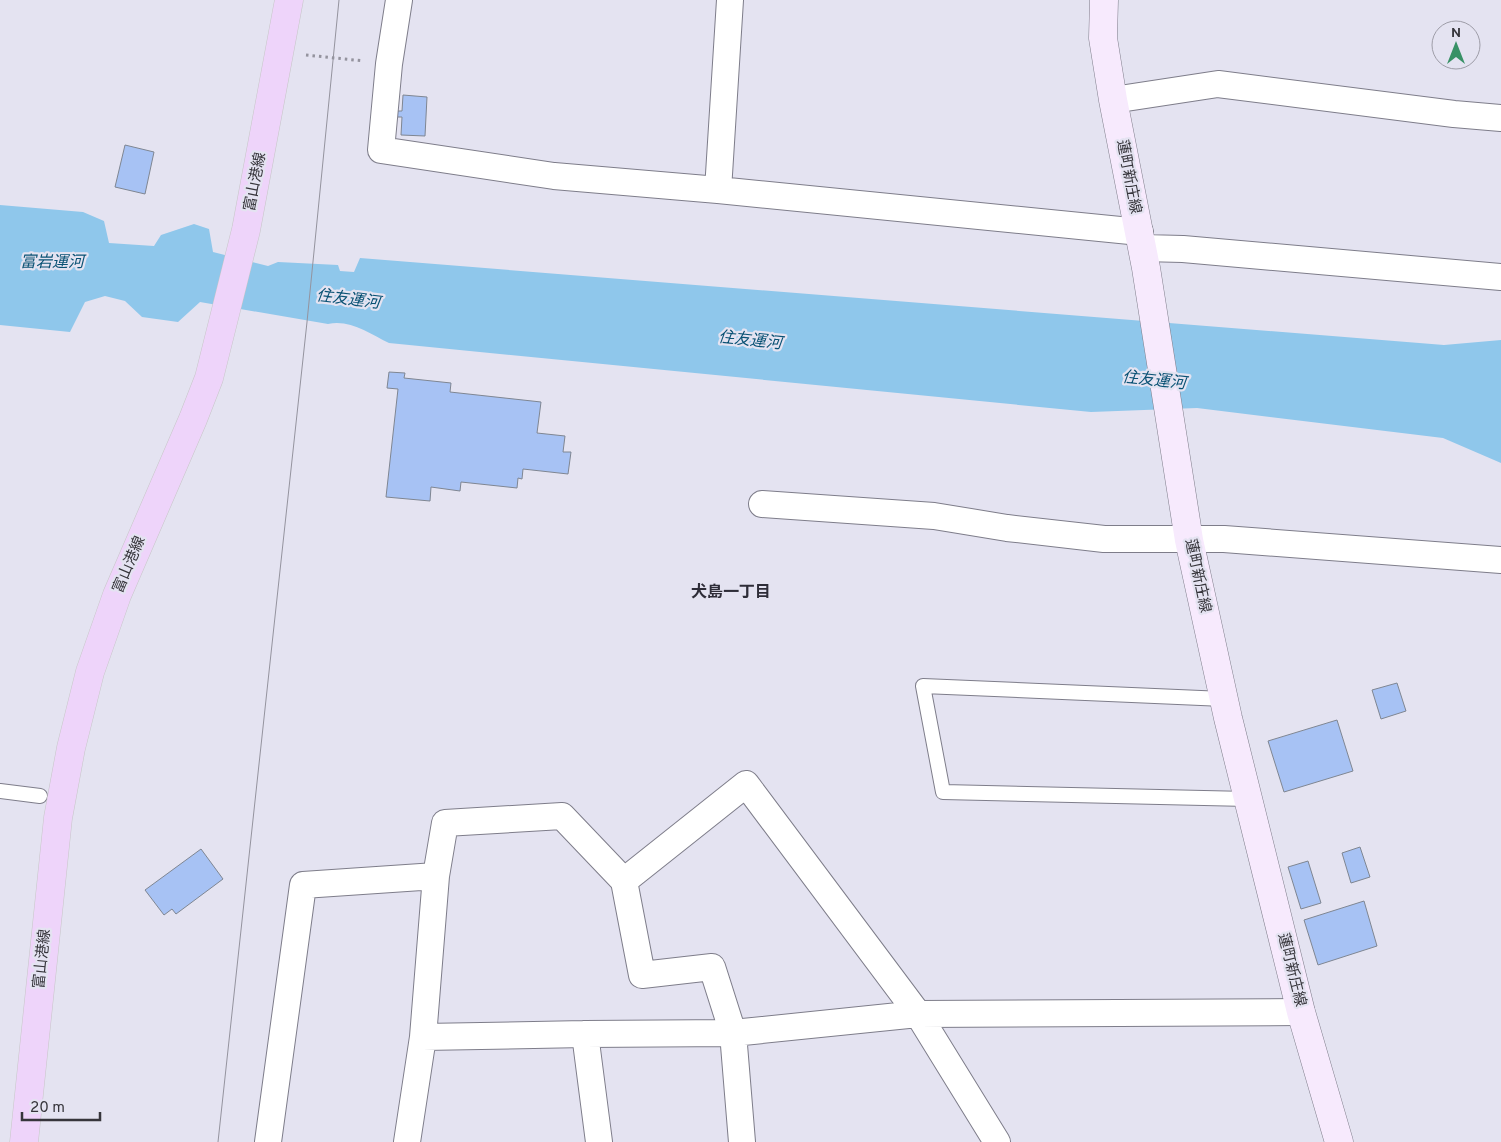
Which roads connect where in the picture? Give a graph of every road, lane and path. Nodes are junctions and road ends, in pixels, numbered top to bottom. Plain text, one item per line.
1 (288, 0) edge
2 (399, 0) edge
3 (730, 0) edge
4 (1104, 0) edge
5 (280, 51) junction
6 (389, 64) junction
7 (1113, 100) junction
8 (1501, 118) edge
9 (718, 190) junction
10 (1143, 250) junction
11 (1501, 277) edge
12 (762, 504) dead end
13 (1189, 540) junction
14 (1501, 560) edge
15 (1224, 699) junction
16 (0, 791) edge
17 (40, 796) dead end
18 (1248, 799) junction
19 (436, 876) junction
20 (624, 881) junction
21 (1301, 1012) junction
22 (918, 1014) junction
23 (733, 1033) junction
24 (585, 1034) junction
25 (423, 1037) junction
26 (24, 1142) edge
27 (268, 1142) edge
28 (407, 1142) edge
29 (599, 1142) edge
30 (742, 1142) edge
31 (997, 1142) edge
32 (1339, 1142) edge

1 - 5 main road, 富山港線
2 - 6 street
3 - 9 street
4 - 7 main road, 蓮町新庄線
5 - 6 path
5 - 26 main road, 富山港線
6 - 9 street
7 - 8 street
7 - 10 main road, 蓮町新庄線
9 - 10 street
10 - 11 street
10 - 13 main road, 蓮町新庄線
12 - 13 street
13 - 14 street
13 - 15 main road, 蓮町新庄線
15 - 18 main road, 蓮町新庄線
15 - 18 lane
16 - 17 lane
18 - 21 main road, 蓮町新庄線
19 - 20 street
19 - 25 street
19 - 27 street
20 - 22 street
20 - 23 street
21 - 22 street
21 - 32 main road, 蓮町新庄線
22 - 23 street
22 - 31 street
23 - 24 street
23 - 30 street
24 - 25 street
24 - 29 street
25 - 28 street

